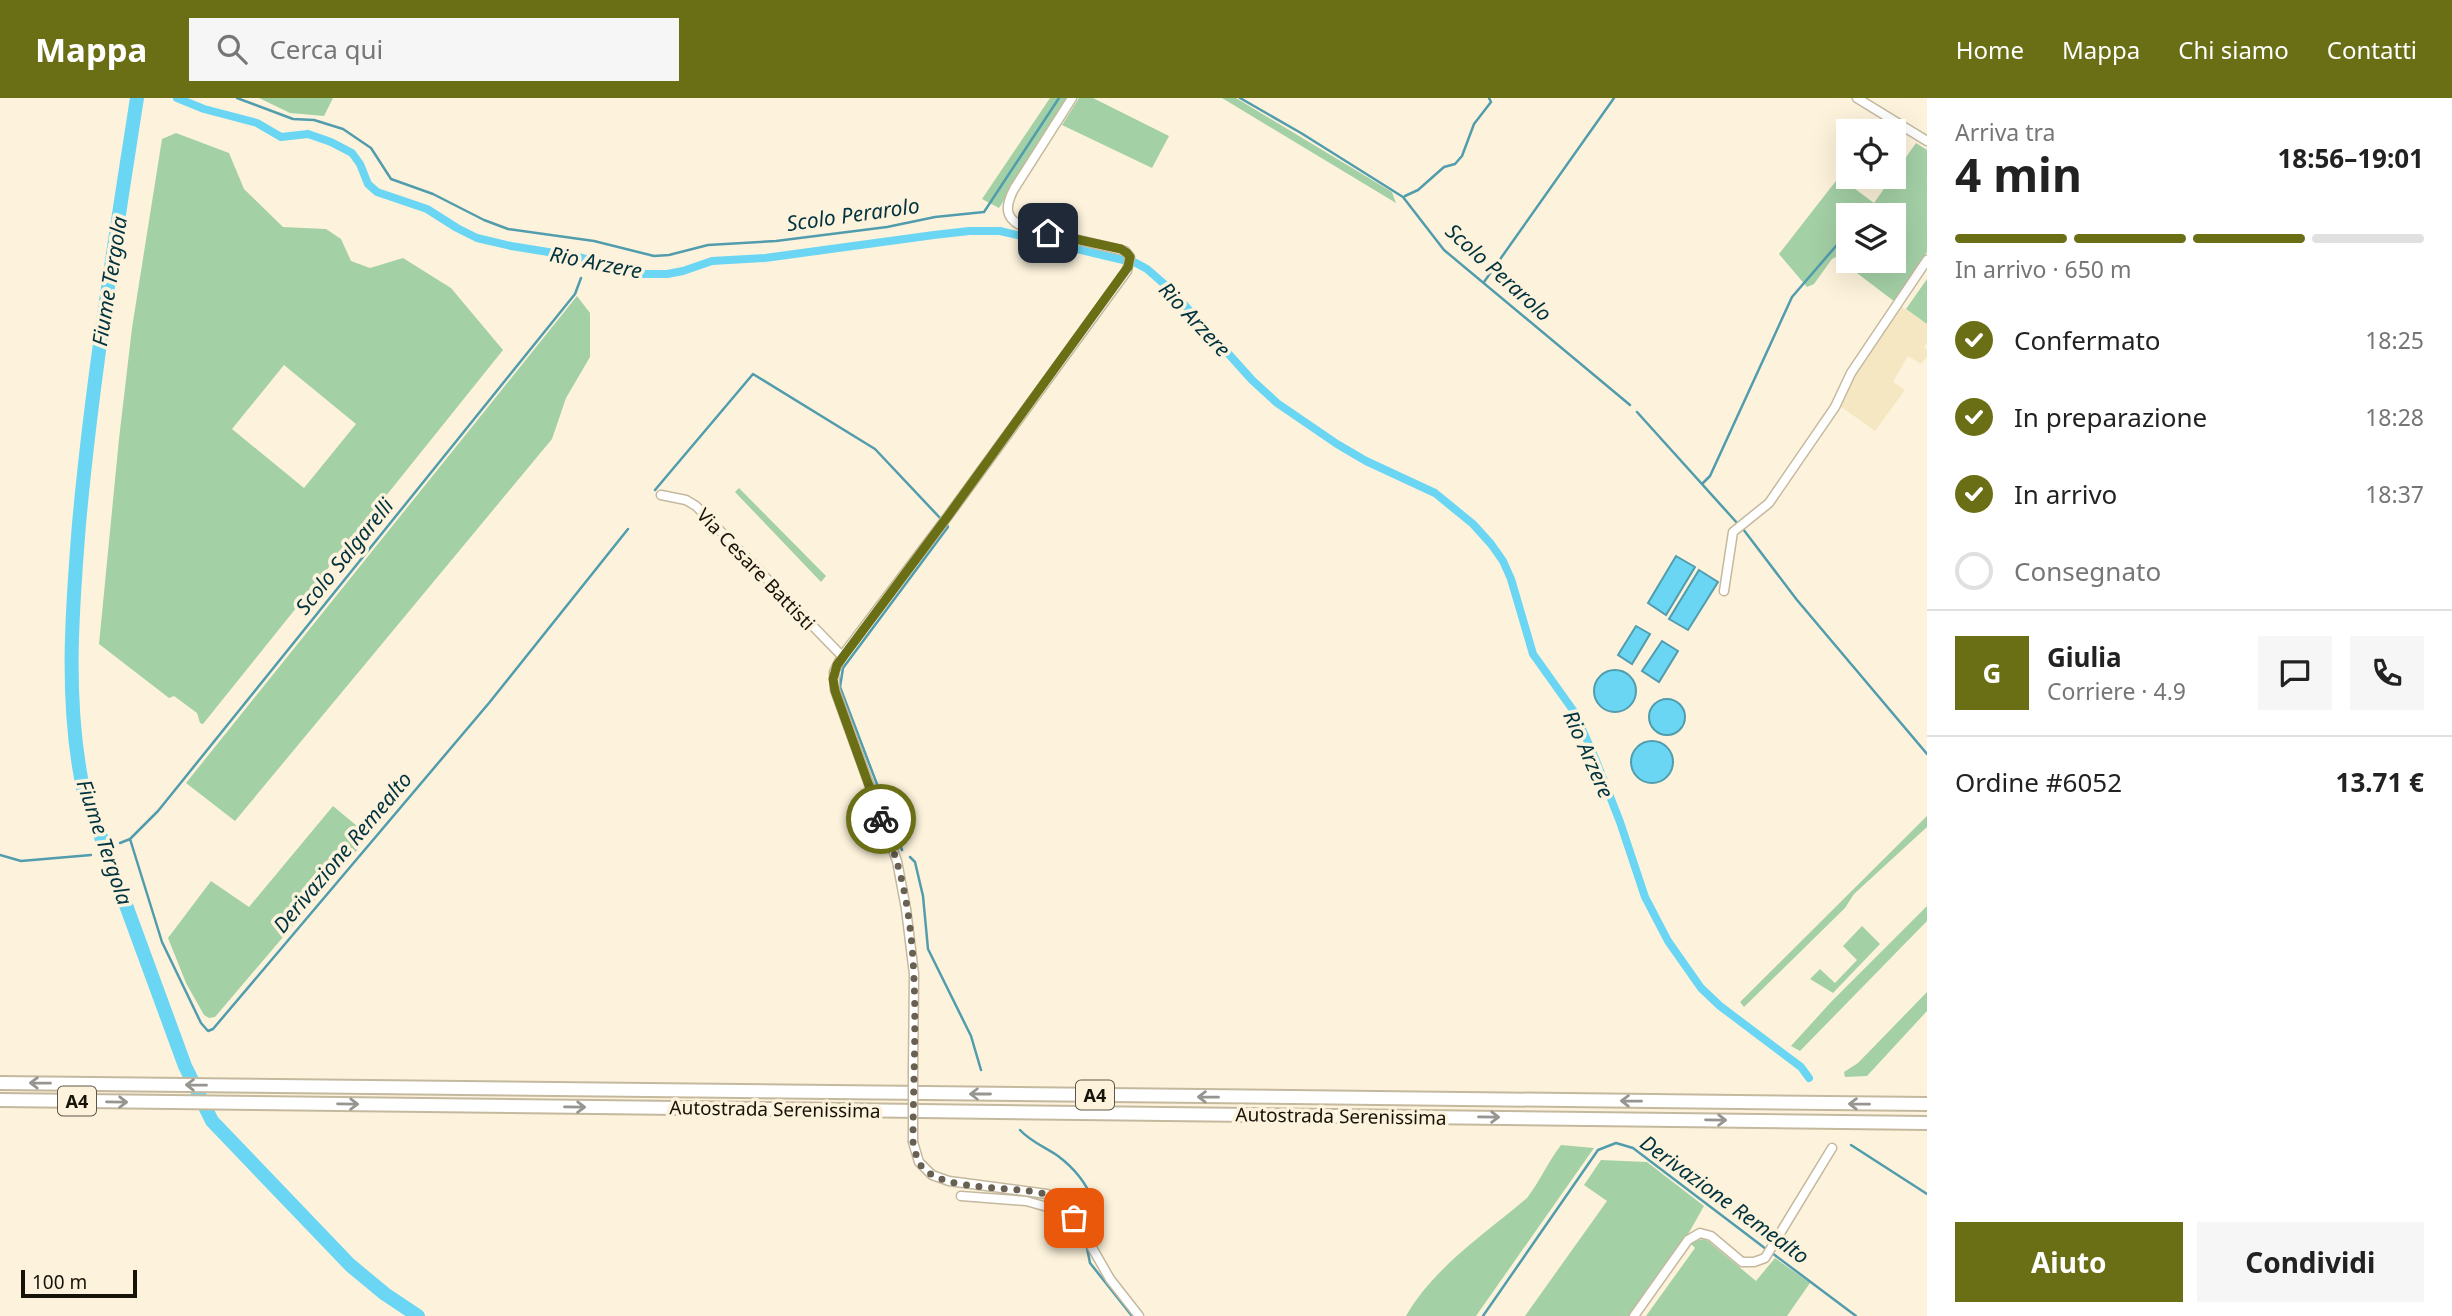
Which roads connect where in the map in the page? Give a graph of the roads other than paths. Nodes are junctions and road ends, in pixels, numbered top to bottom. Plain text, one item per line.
1 (1072, 98) edge
2 (1857, 98) edge
3 (1927, 141) edge
4 (1927, 260) edge
5 (661, 495) dead end
6 (1724, 591) dead end
7 (842, 656) junction
8 (0, 1083) edge
9 (0, 1100) edge
10 (1927, 1104) edge
11 (1927, 1123) edge
12 (1832, 1148) dead end
13 (961, 1196) dead end
14 (1083, 1220) junction
15 (1139, 1316) edge
16 (1634, 1316) edge

1 - 7 street
2 - 3 street
4 - 6 street
5 - 7 street, Via Cesare Battisti
7 - 14 street, bridge
10 -> 8 highway, Autostrada Serenissima / A4
9 -> 11 highway, Autostrada Serenissima / A4
12 - 16 street
13 - 14 street
14 - 15 street

